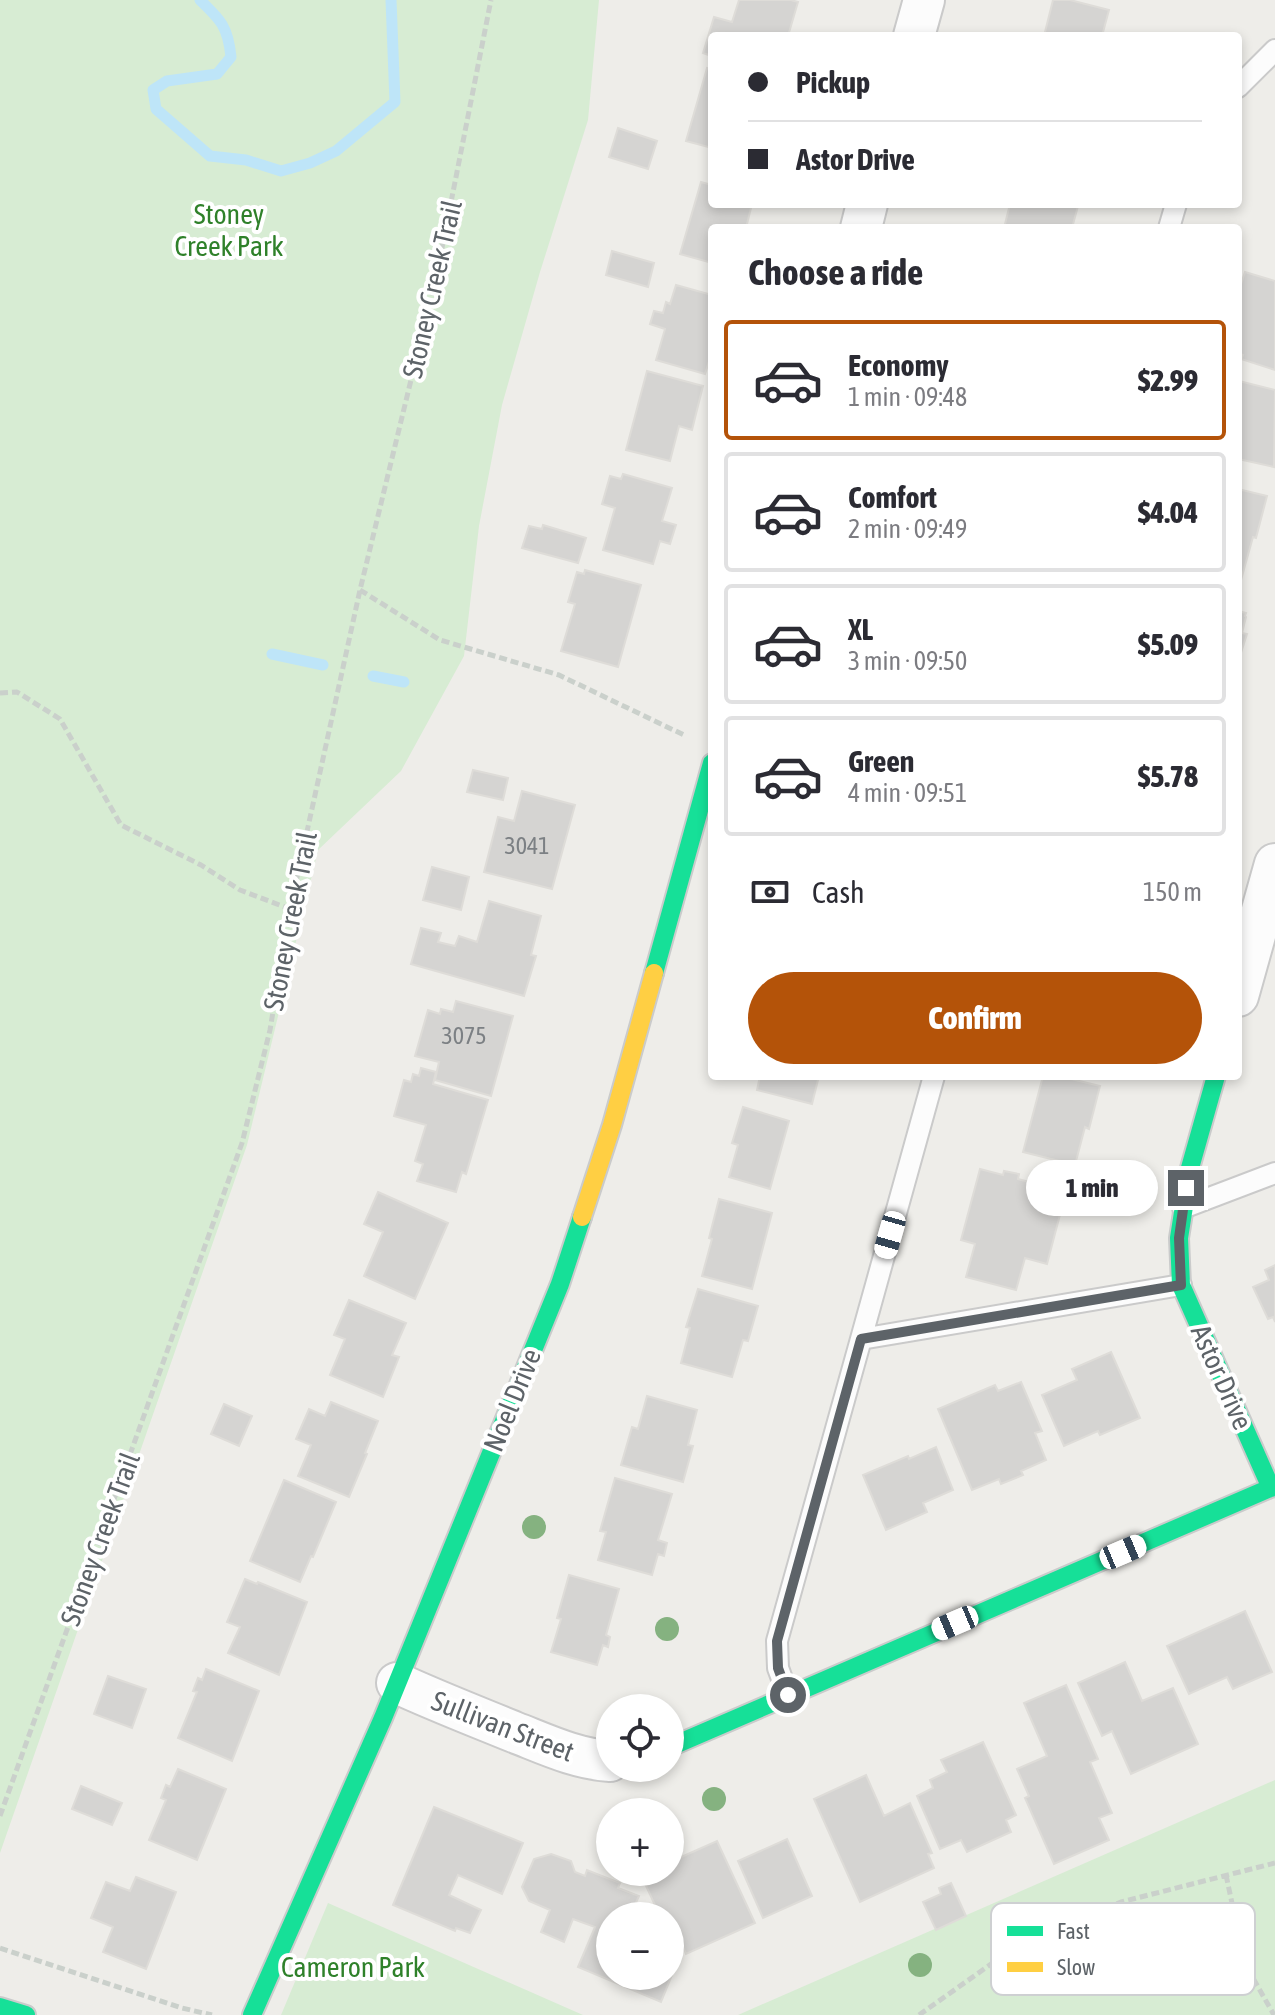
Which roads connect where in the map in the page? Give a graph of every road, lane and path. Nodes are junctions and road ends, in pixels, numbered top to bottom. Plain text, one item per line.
1 (491, 0) edge
2 (924, 0) edge
3 (915, 32) edge
4 (1275, 50) edge
5 (1242, 83) edge
6 (360, 590) junction
7 (0, 693) edge
8 (686, 737) dead end
9 (708, 777) edge
10 (1275, 864) edge
11 (290, 909) junction
12 (1242, 982) edge
13 (933, 1080) edge
14 (1215, 1080) edge
15 (1275, 1173) edge
16 (1183, 1208) junction
17 (1181, 1285) junction
18 (861, 1339) junction
19 (1273, 1487) edge
20 (397, 1683) junction
21 (788, 1695) junction
22 (684, 1741) edge
23 (596, 1760) edge
24 (0, 1816) edge
25 (1275, 1863) edge
26 (1226, 1875) junction
27 (1119, 1903) edge
28 (1232, 1903) edge
29 (0, 1948) edge
30 (991, 1964) edge
31 (1255, 1982) edge
32 (0, 2007) edge
33 (210, 2014) edge
34 (26, 2015) edge
35 (252, 2015) edge
36 (919, 2015) edge
37 (1274, 2015) edge

1 - 6 path, Stoney Creek Trail
2 - 3 street
4 - 5 lane
6 - 8 path
6 - 11 path, Stoney Creek Trail
7 - 11 path
9 - 20 street, Noel Drive
10 - 12 street
11 - 24 path, Stoney Creek Trail
13 - 18 lane
14 - 16 street, Astor Drive
15 - 16 lane
16 - 17 street, Astor Drive
17 - 18 lane
17 - 19 street, Astor Drive
18 - 21 lane
19 - 21 street
20 - 23 street, Sullivan Street
20 - 35 street, Noel Drive
21 - 22 street
25 - 26 path
26 - 27 path
26 - 28 path
29 - 33 path
30 - 36 path
31 - 37 path
32 - 34 street

